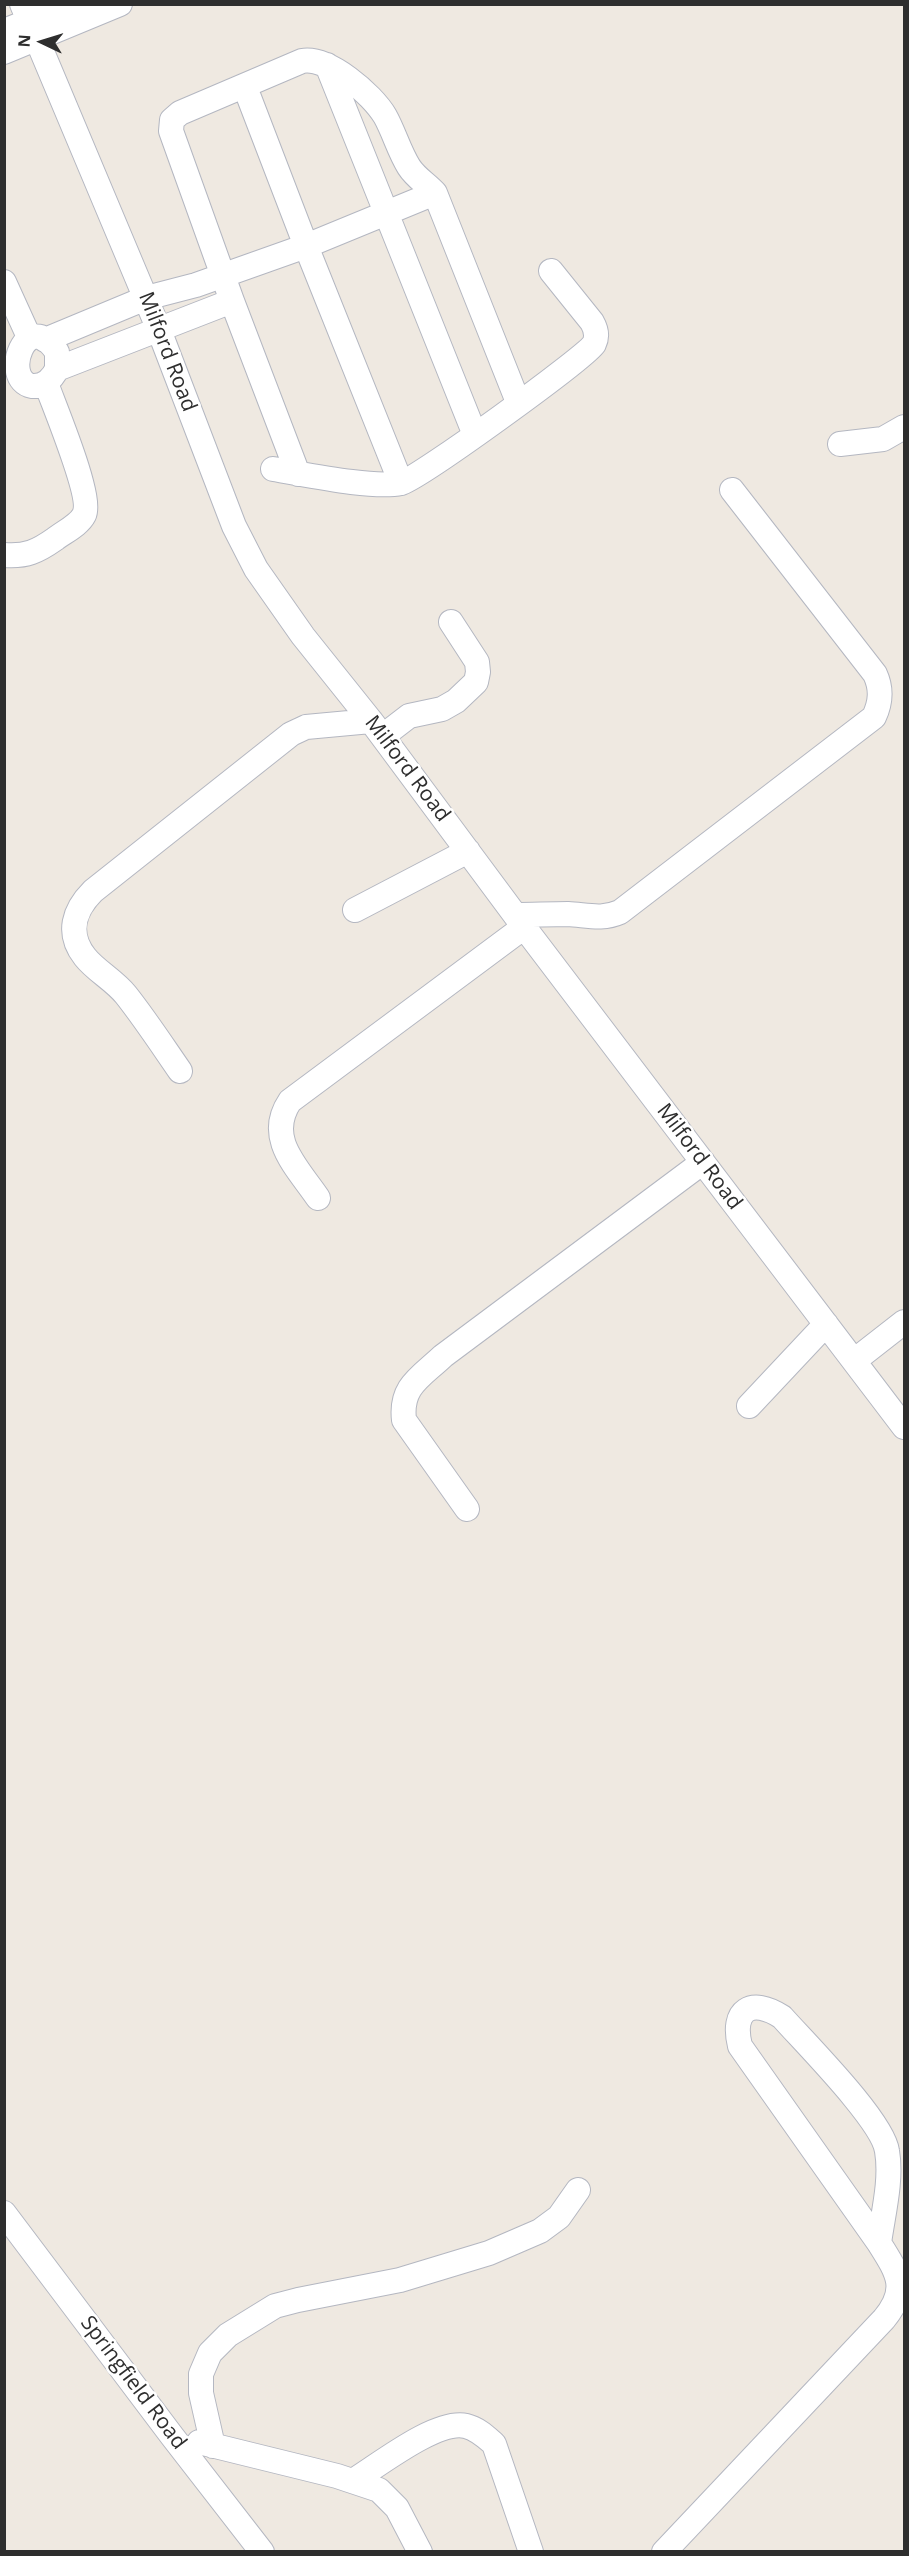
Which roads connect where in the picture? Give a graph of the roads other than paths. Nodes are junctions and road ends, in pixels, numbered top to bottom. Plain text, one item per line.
1 (72, 4) edge
2 (120, 4) edge
3 (29, 22) edge
4 (4, 32) edge
5 (4, 51) edge
6 (327, 65) junction
7 (245, 87) junction
8 (435, 193) junction
9 (387, 213) junction
10 (306, 246) junction
11 (551, 270) dead end
12 (223, 276) junction
13 (4, 282) edge
14 (178, 290) junction
15 (146, 298) junction
16 (232, 301) junction
17 (111, 313) junction
18 (189, 317) junction
19 (159, 330) junction
20 (37, 338) junction
21 (121, 344) junction
22 (52, 376) junction
23 (518, 402) junction
24 (904, 427) edge
25 (475, 435) junction
26 (840, 444) dead end
27 (273, 470) dead end
28 (298, 474) junction
29 (401, 483) junction
30 (732, 490) dead end
31 (4, 555) edge
32 (451, 622) dead end
33 (377, 728) junction
34 (468, 851) junction
35 (355, 909) dead end
36 (519, 921) junction
37 (180, 1071) dead end
38 (703, 1162) junction
39 (318, 1198) dead end
40 (904, 1322) edge
41 (826, 1324) junction
42 (854, 1361) junction
43 (749, 1406) dead end
44 (904, 1427) edge
45 (467, 1509) dead end
46 (578, 2190) dead end
47 (4, 2213) edge
48 (879, 2243) junction
49 (172, 2436) junction
50 (213, 2446) junction
51 (353, 2481) junction
52 (262, 2552) edge
53 (420, 2552) edge
54 (531, 2552) edge
55 (664, 2552) edge

1 - 3 street
2 - 3 street
3 - 4 street
3 - 5 street
3 - 15 street, Milford Road
6 - 7 street
6 - 8 street
6 - 9 street
7 - 10 street
7 - 12 street
8 - 9 street
8 - 23 street
9 - 10 street
9 - 25 street
10 - 12 street
10 - 29 street
11 - 23 street
12 - 14 street
12 - 16 street
13 - 20 street
14 - 15 street
14 - 18 street
15 - 17 street
15 - 19 street, Milford Road
16 - 18 street
16 - 28 street
17 - 20 street
17 - 21 street
18 - 19 street
19 - 21 street
19 - 33 street, Milford Road
20 - 22 street
20 - 22 street
21 - 22 street
22 - 31 street
23 - 25 street
24 - 26 street
25 - 29 street
27 - 28 street
28 - 29 street
30 - 36 street
32 - 33 street
33 - 34 street, Milford Road
33 - 37 street
34 - 35 street
34 - 36 street, Milford Road
36 - 38 street, Milford Road
36 - 39 street
38 - 41 street, Milford Road
38 - 45 street
40 - 42 street
41 - 42 street, Milford Road
41 - 43 street
42 - 44 street, Milford Road
46 - 50 street
47 - 49 street, Springfield Road
48 - 48 street
48 - 55 street
49 - 50 street
49 - 52 street, Springfield Road
50 - 51 street
51 - 53 street
51 - 54 street

